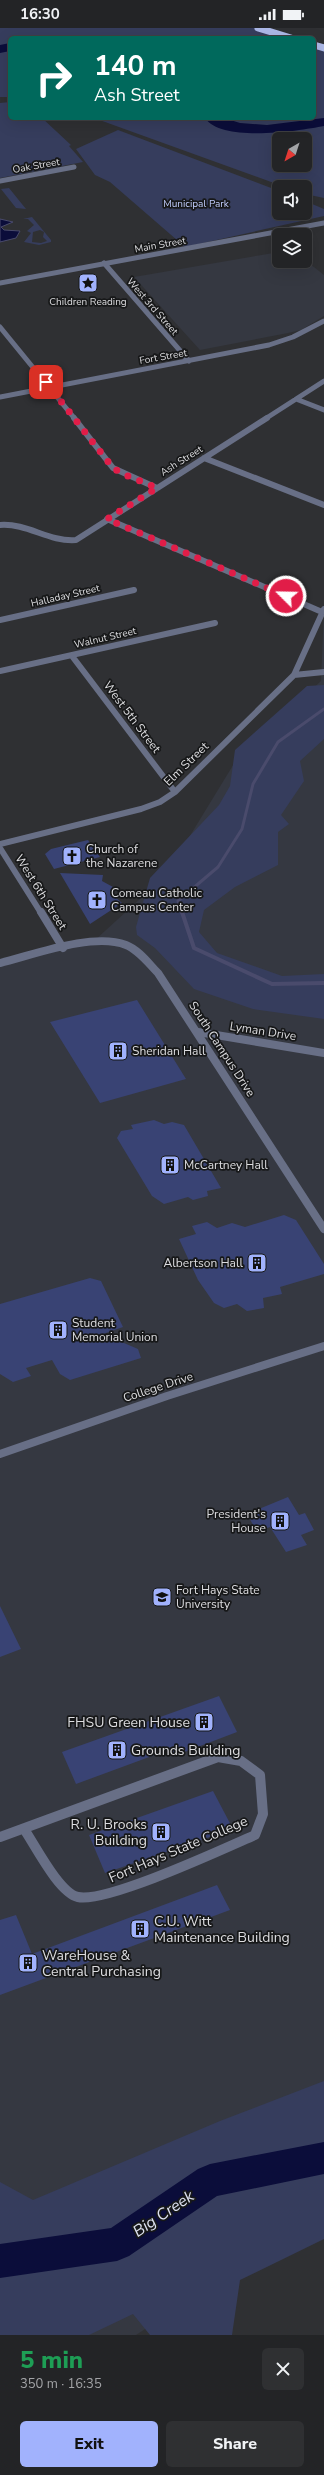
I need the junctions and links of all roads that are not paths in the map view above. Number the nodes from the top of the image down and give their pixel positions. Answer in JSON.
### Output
{"nodes":[{"id":1,"x":258,"y":28,"type":"edge"},
{"id":2,"x":284,"y":36,"type":"edge"},
{"id":3,"x":74,"y":168,"type":"dead end"},
{"id":4,"x":0,"y":181,"type":"edge"},
{"id":5,"x":324,"y":223,"type":"edge"},
{"id":6,"x":104,"y":263,"type":"junction"},
{"id":7,"x":0,"y":283,"type":"edge"},
{"id":8,"x":324,"y":321,"type":"edge"},
{"id":9,"x":0,"y":327,"type":"edge"},
{"id":10,"x":189,"y":361,"type":"junction"},
{"id":11,"x":324,"y":381,"type":"edge"},
{"id":12,"x":50,"y":387,"type":"junction"},
{"id":13,"x":0,"y":397,"type":"edge"},
{"id":14,"x":296,"y":399,"type":"junction"},
{"id":15,"x":324,"y":410,"type":"edge"},
{"id":16,"x":204,"y":458,"type":"junction"},
{"id":17,"x":157,"y":488,"type":"junction"},
{"id":18,"x":324,"y":505,"type":"edge"},
{"id":19,"x":107,"y":519,"type":"junction"},
{"id":20,"x":0,"y":525,"type":"edge"},
{"id":21,"x":134,"y":590,"type":"dead end"},
{"id":22,"x":323,"y":611,"type":"edge"},
{"id":23,"x":0,"y":620,"type":"edge"},
{"id":24,"x":215,"y":623,"type":"dead end"},
{"id":25,"x":72,"y":656,"type":"junction"},
{"id":26,"x":0,"y":671,"type":"edge"},
{"id":27,"x":324,"y":672,"type":"edge"},
{"id":28,"x":294,"y":675,"type":"junction"},
{"id":29,"x":175,"y":792,"type":"junction"},
{"id":30,"x":0,"y":846,"type":"edge"},
{"id":31,"x":63,"y":948,"type":"junction"},
{"id":32,"x":0,"y":963,"type":"edge"},
{"id":33,"x":198,"y":1032,"type":"junction"},
{"id":34,"x":324,"y":1054,"type":"edge"},
{"id":35,"x":324,"y":1229,"type":"edge"},
{"id":36,"x":324,"y":1346,"type":"edge"},
{"id":37,"x":0,"y":1454,"type":"edge"},
{"id":38,"x":24,"y":1829,"type":"junction"},
{"id":39,"x":0,"y":1837,"type":"edge"}],
"edges":[{"from":1,"to":2,"type":"highway"},
{"from":3,"to":4,"type":"street","name":"Oak Street"},
{"from":5,"to":6,"type":"street","name":"Main Street"},
{"from":6,"to":7,"type":"street","name":"Main Street"},
{"from":6,"to":10,"type":"street","name":"West 3rd Street"},
{"from":8,"to":10,"type":"street","name":"Fort Street"},
{"from":9,"to":12,"type":"street"},
{"from":10,"to":12,"type":"street","name":"Fort Street"},
{"from":11,"to":14,"type":"street","name":"Ash Street"},
{"from":12,"to":13,"type":"street","name":"Fort Street"},
{"from":12,"to":17,"type":"street"},
{"from":14,"to":15,"type":"street"},
{"from":14,"to":16,"type":"street","name":"Ash Street"},
{"from":16,"to":17,"type":"street","name":"Ash Street"},
{"from":16,"to":18,"type":"street"},
{"from":17,"to":19,"type":"street","name":"Ash Street"},
{"from":19,"to":20,"type":"street","name":"Ash Street"},
{"from":19,"to":22,"type":"street"},
{"from":21,"to":23,"type":"street","name":"Halladay Street"},
{"from":22,"to":28,"type":"street","name":"Elm Street"},
{"from":24,"to":25,"type":"street","name":"Walnut Street"},
{"from":25,"to":26,"type":"street","name":"Walnut Street"},
{"from":25,"to":29,"type":"street","name":"West 5th Street"},
{"from":27,"to":28,"type":"street"},
{"from":28,"to":29,"type":"street","name":"Elm Street"},
{"from":29,"to":30,"type":"street","name":"Elm Street"},
{"from":30,"to":31,"type":"street","name":"West 6th Street"},
{"from":31,"to":32,"type":"street","name":"South Campus Drive"},
{"from":31,"to":33,"type":"street","name":"South Campus Drive"},
{"from":33,"to":34,"type":"street","name":"Lyman Drive"},
{"from":33,"to":35,"type":"street","name":"South Campus Drive"},
{"from":36,"to":37,"type":"street","name":"College Drive"},
{"from":38,"to":38,"type":"street","name":"Fort Hays State College"},
{"from":38,"to":39,"type":"street","name":"Fort Hays State College"}]}
